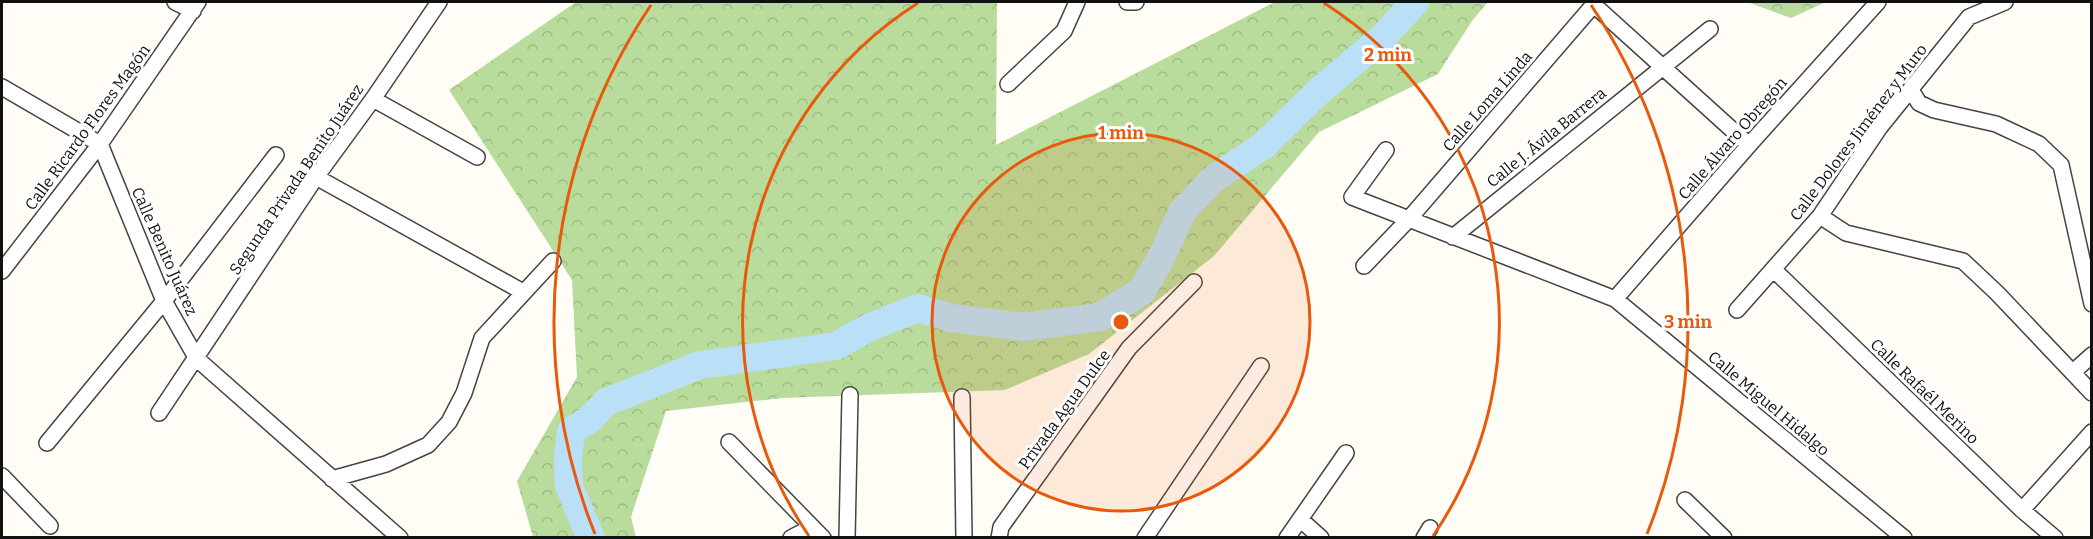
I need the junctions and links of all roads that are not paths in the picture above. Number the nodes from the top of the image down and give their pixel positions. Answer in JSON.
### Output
{"nodes":[{"id":1,"x":175,"y":2,"type":"edge"},
{"id":2,"x":439,"y":2,"type":"edge"},
{"id":3,"x":1077,"y":2,"type":"edge"},
{"id":4,"x":1127,"y":2,"type":"edge"},
{"id":5,"x":1136,"y":2,"type":"edge"},
{"id":6,"x":1878,"y":2,"type":"edge"},
{"id":7,"x":2005,"y":2,"type":"edge"},
{"id":8,"x":1595,"y":3,"type":"edge"},
{"id":9,"x":195,"y":6,"type":"edge"},
{"id":10,"x":1710,"y":29,"type":"dead end"},
{"id":11,"x":1662,"y":66,"type":"junction"},
{"id":12,"x":1008,"y":84,"type":"dead end"},
{"id":13,"x":2,"y":87,"type":"edge"},
{"id":14,"x":1911,"y":90,"type":"junction"},
{"id":15,"x":373,"y":99,"type":"junction"},
{"id":16,"x":100,"y":144,"type":"junction"},
{"id":17,"x":1749,"y":145,"type":"junction"},
{"id":18,"x":1386,"y":150,"type":"dead end"},
{"id":19,"x":276,"y":155,"type":"dead end"},
{"id":20,"x":477,"y":157,"type":"dead end"},
{"id":21,"x":316,"y":177,"type":"junction"},
{"id":22,"x":1820,"y":216,"type":"junction"},
{"id":23,"x":1408,"y":220,"type":"junction"},
{"id":24,"x":1453,"y":237,"type":"junction"},
{"id":25,"x":553,"y":261,"type":"dead end"},
{"id":26,"x":1364,"y":266,"type":"dead end"},
{"id":27,"x":1773,"y":269,"type":"junction"},
{"id":28,"x":2,"y":271,"type":"edge"},
{"id":29,"x":1194,"y":282,"type":"dead end"},
{"id":30,"x":523,"y":292,"type":"junction"},
{"id":31,"x":1615,"y":299,"type":"junction"},
{"id":32,"x":164,"y":300,"type":"junction"},
{"id":33,"x":2091,"y":304,"type":"edge"},
{"id":34,"x":1737,"y":310,"type":"dead end"},
{"id":35,"x":2091,"y":355,"type":"edge"},
{"id":36,"x":196,"y":359,"type":"junction"},
{"id":37,"x":1261,"y":366,"type":"dead end"},
{"id":38,"x":2073,"y":372,"type":"junction"},
{"id":39,"x":2091,"y":393,"type":"edge"},
{"id":40,"x":850,"y":395,"type":"dead end"},
{"id":41,"x":962,"y":397,"type":"dead end"},
{"id":42,"x":159,"y":413,"type":"dead end"},
{"id":43,"x":2091,"y":432,"type":"edge"},
{"id":44,"x":729,"y":442,"type":"dead end"},
{"id":45,"x":47,"y":443,"type":"dead end"},
{"id":46,"x":1346,"y":453,"type":"dead end"},
{"id":47,"x":2,"y":476,"type":"edge"},
{"id":48,"x":332,"y":479,"type":"junction"},
{"id":49,"x":1685,"y":500,"type":"dead end"},
{"id":50,"x":2022,"y":510,"type":"junction"},
{"id":51,"x":1300,"y":519,"type":"junction"},
{"id":52,"x":50,"y":526,"type":"dead end"},
{"id":53,"x":817,"y":532,"type":"edge"},
{"id":54,"x":392,"y":535,"type":"edge"},
{"id":55,"x":791,"y":537,"type":"edge"},
{"id":56,"x":848,"y":537,"type":"edge"},
{"id":57,"x":964,"y":537,"type":"edge"},
{"id":58,"x":999,"y":537,"type":"edge"},
{"id":59,"x":1144,"y":537,"type":"edge"},
{"id":60,"x":1287,"y":537,"type":"edge"},
{"id":61,"x":1321,"y":537,"type":"edge"},
{"id":62,"x":1724,"y":537,"type":"edge"},
{"id":63,"x":1904,"y":537,"type":"edge"},
{"id":64,"x":2055,"y":537,"type":"edge"}],
"edges":[{"from":1,"to":9,"type":"street"},
{"from":2,"to":15,"type":"street","name":"Segunda Privada Benito Juárez"},
{"from":3,"to":12,"type":"street"},
{"from":4,"to":5,"type":"street"},
{"from":6,"to":17,"type":"street","name":"Calle Álvaro Obregón"},
{"from":7,"to":14,"type":"street","name":"Calle Dolores Jiménez y Muro"},
{"from":8,"to":11,"type":"street"},
{"from":8,"to":23,"type":"street","name":"Calle Loma Linda"},
{"from":9,"to":16,"type":"street","name":"Calle Ricardo Flores Magón"},
{"from":10,"to":11,"type":"street","name":"Calle J. Ávila Barrera"},
{"from":11,"to":17,"type":"street"},
{"from":11,"to":24,"type":"street","name":"Calle J. Ávila Barrera"},
{"from":13,"to":16,"type":"street"},
{"from":14,"to":22,"type":"street","name":"Calle Dolores Jiménez y Muro"},
{"from":14,"to":33,"type":"street"},
{"from":15,"to":20,"type":"street"},
{"from":15,"to":21,"type":"street","name":"Segunda Privada Benito Juárez"},
{"from":16,"to":28,"type":"street","name":"Calle Ricardo Flores Magón"},
{"from":16,"to":32,"type":"street","name":"Calle Benito Juárez"},
{"from":17,"to":31,"type":"street","name":"Calle Álvaro Obregón"},
{"from":18,"to":23,"type":"street","name":"Calle Miguel Hidalgo"},
{"from":19,"to":32,"type":"street"},
{"from":21,"to":30,"type":"street"},
{"from":21,"to":36,"type":"street","name":"Segunda Privada Benito Juárez"},
{"from":22,"to":27,"type":"street","name":"Calle Dolores Jiménez y Muro"},
{"from":22,"to":38,"type":"street"},
{"from":23,"to":24,"type":"street","name":"Calle Miguel Hidalgo"},
{"from":23,"to":26,"type":"street","name":"Calle Loma Linda"},
{"from":24,"to":31,"type":"street","name":"Calle Miguel Hidalgo"},
{"from":25,"to":30,"type":"street"},
{"from":27,"to":34,"type":"street","name":"Calle Dolores Jiménez y Muro"},
{"from":27,"to":50,"type":"street","name":"Calle Rafaél Merino"},
{"from":29,"to":58,"type":"street","name":"Privada Agua Dulce"},
{"from":30,"to":48,"type":"street"},
{"from":31,"to":63,"type":"street","name":"Calle Miguel Hidalgo"},
{"from":32,"to":36,"type":"street","name":"Calle Benito Juárez"},
{"from":32,"to":45,"type":"street"},
{"from":35,"to":38,"type":"street"},
{"from":36,"to":42,"type":"street","name":"Segunda Privada Benito Juárez"},
{"from":36,"to":48,"type":"street","name":"Calle Benito Juárez"},
{"from":37,"to":59,"type":"street"},
{"from":38,"to":39,"type":"street"},
{"from":40,"to":56,"type":"street"},
{"from":41,"to":57,"type":"street"},
{"from":43,"to":50,"type":"street"},
{"from":44,"to":53,"type":"street"},
{"from":46,"to":51,"type":"street"},
{"from":47,"to":52,"type":"street"},
{"from":48,"to":54,"type":"street","name":"Calle Benito Juárez"},
{"from":49,"to":62,"type":"street"},
{"from":50,"to":64,"type":"street","name":"Calle Rafaél Merino"},
{"from":51,"to":60,"type":"street"},
{"from":51,"to":61,"type":"street"},
{"from":53,"to":55,"type":"street"}]}
